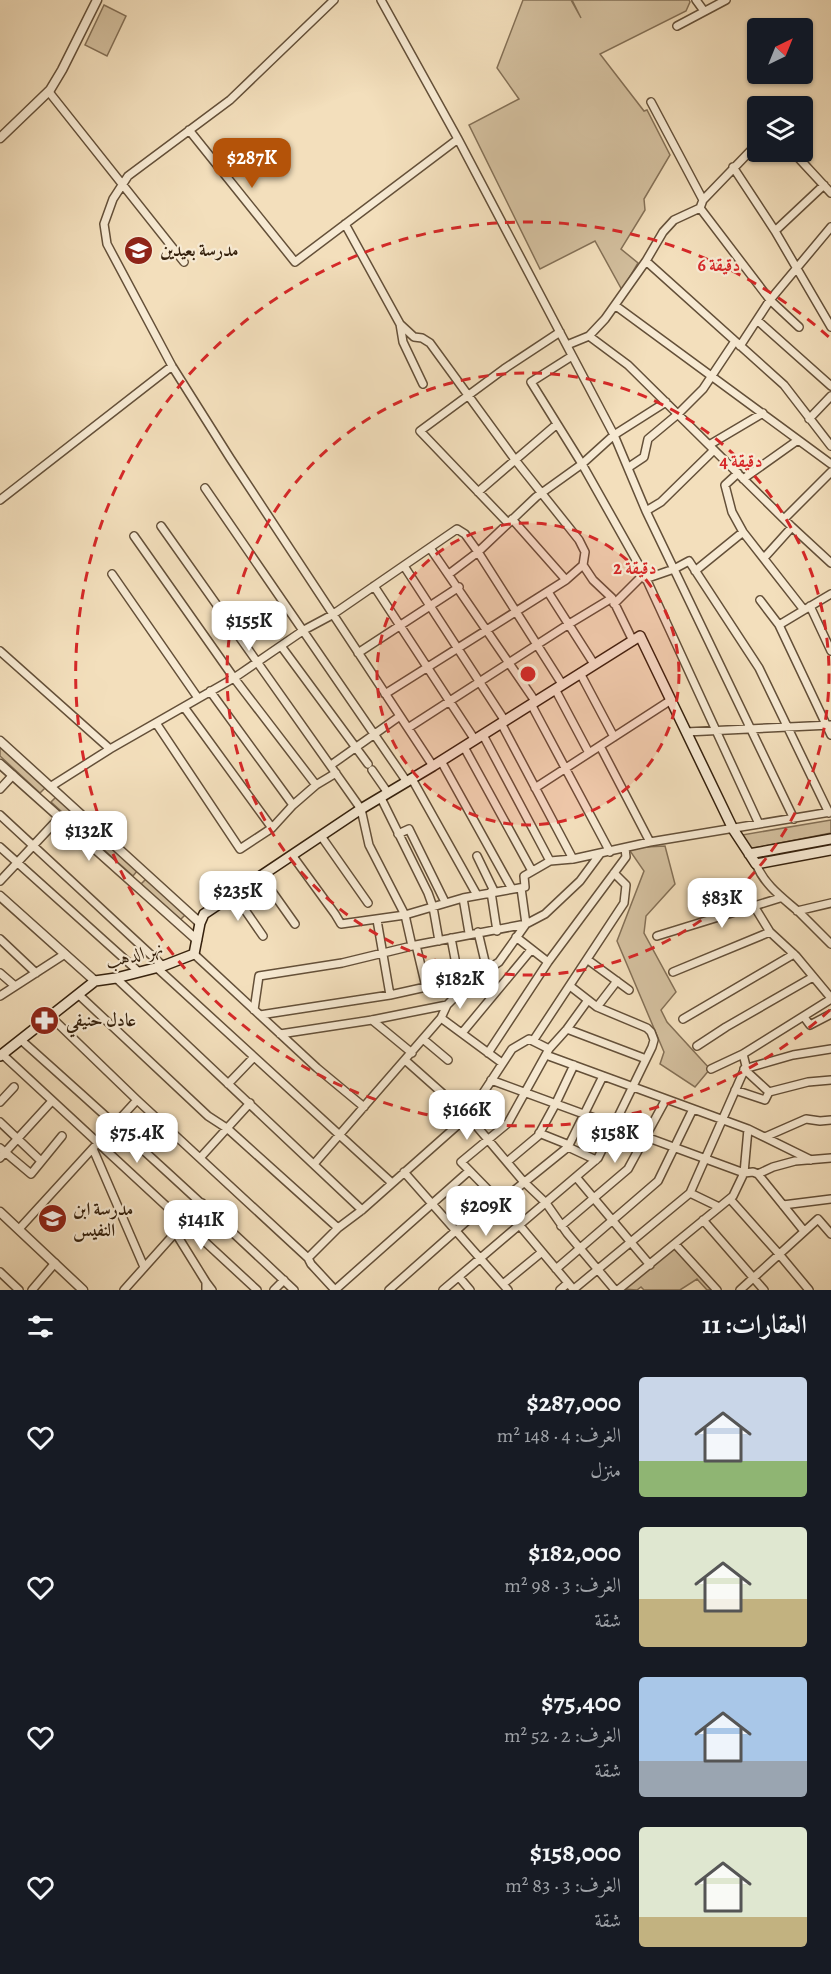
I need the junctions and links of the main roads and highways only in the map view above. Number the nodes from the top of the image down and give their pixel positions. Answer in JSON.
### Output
{"nodes":[{"id":1,"x":831,"y":839,"type":"edge"},
{"id":2,"x":831,"y":850,"type":"edge"},
{"id":3,"x":749,"y":854,"type":"junction"},
{"id":4,"x":2,"y":1052,"type":"edge"}],
"edges":[{"from":1,"to":3,"type":"main road"},
{"from":2,"to":3,"type":"main road"},
{"from":3,"to":4,"type":"main road","name":"نهر الدهب"}]}
